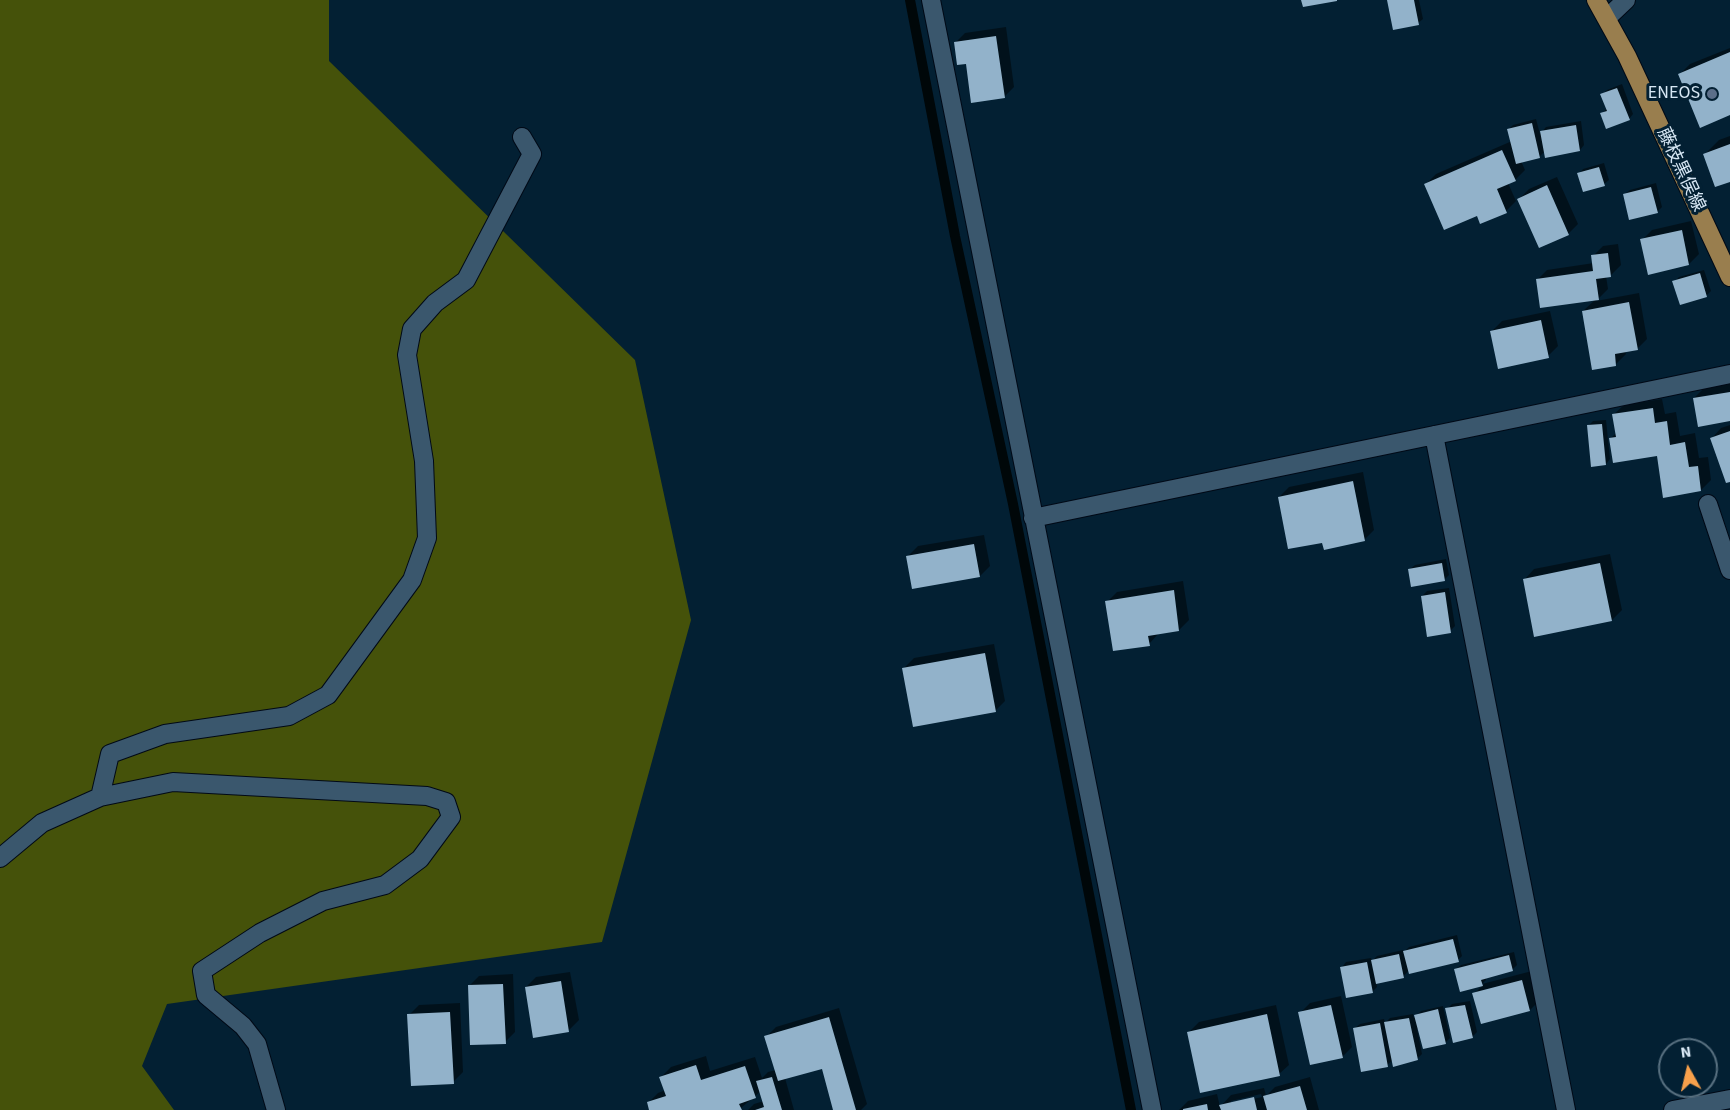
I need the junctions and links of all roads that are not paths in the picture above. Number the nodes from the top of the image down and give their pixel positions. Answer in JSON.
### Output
{"nodes":[{"id":1,"x":931,"y":0,"type":"edge"},
{"id":2,"x":1596,"y":0,"type":"edge"},
{"id":3,"x":1626,"y":0,"type":"edge"},
{"id":4,"x":1607,"y":18,"type":"junction"},
{"id":5,"x":522,"y":137,"type":"dead end"},
{"id":6,"x":1730,"y":277,"type":"edge"},
{"id":7,"x":1730,"y":374,"type":"edge"},
{"id":8,"x":1434,"y":435,"type":"junction"},
{"id":9,"x":1708,"y":504,"type":"dead end"},
{"id":10,"x":1033,"y":518,"type":"junction"},
{"id":11,"x":1730,"y":570,"type":"edge"},
{"id":12,"x":100,"y":797,"type":"junction"},
{"id":13,"x":0,"y":858,"type":"edge"},
{"id":14,"x":1730,"y":1099,"type":"edge"},
{"id":15,"x":276,"y":1110,"type":"edge"},
{"id":16,"x":1152,"y":1110,"type":"edge"},
{"id":17,"x":1566,"y":1110,"type":"edge"},
{"id":18,"x":1673,"y":1110,"type":"edge"}],
"edges":[{"from":1,"to":10,"type":"street"},
{"from":2,"to":4,"type":"main road","name":"藤枝黒俣線"},
{"from":3,"to":4,"type":"street"},
{"from":4,"to":6,"type":"main road","name":"藤枝黒俣線"},
{"from":5,"to":12,"type":"street"},
{"from":7,"to":8,"type":"street"},
{"from":8,"to":10,"type":"street"},
{"from":8,"to":17,"type":"street"},
{"from":9,"to":11,"type":"street"},
{"from":10,"to":16,"type":"street"},
{"from":12,"to":13,"type":"street"},
{"from":12,"to":15,"type":"street"},
{"from":14,"to":18,"type":"street"}]}
